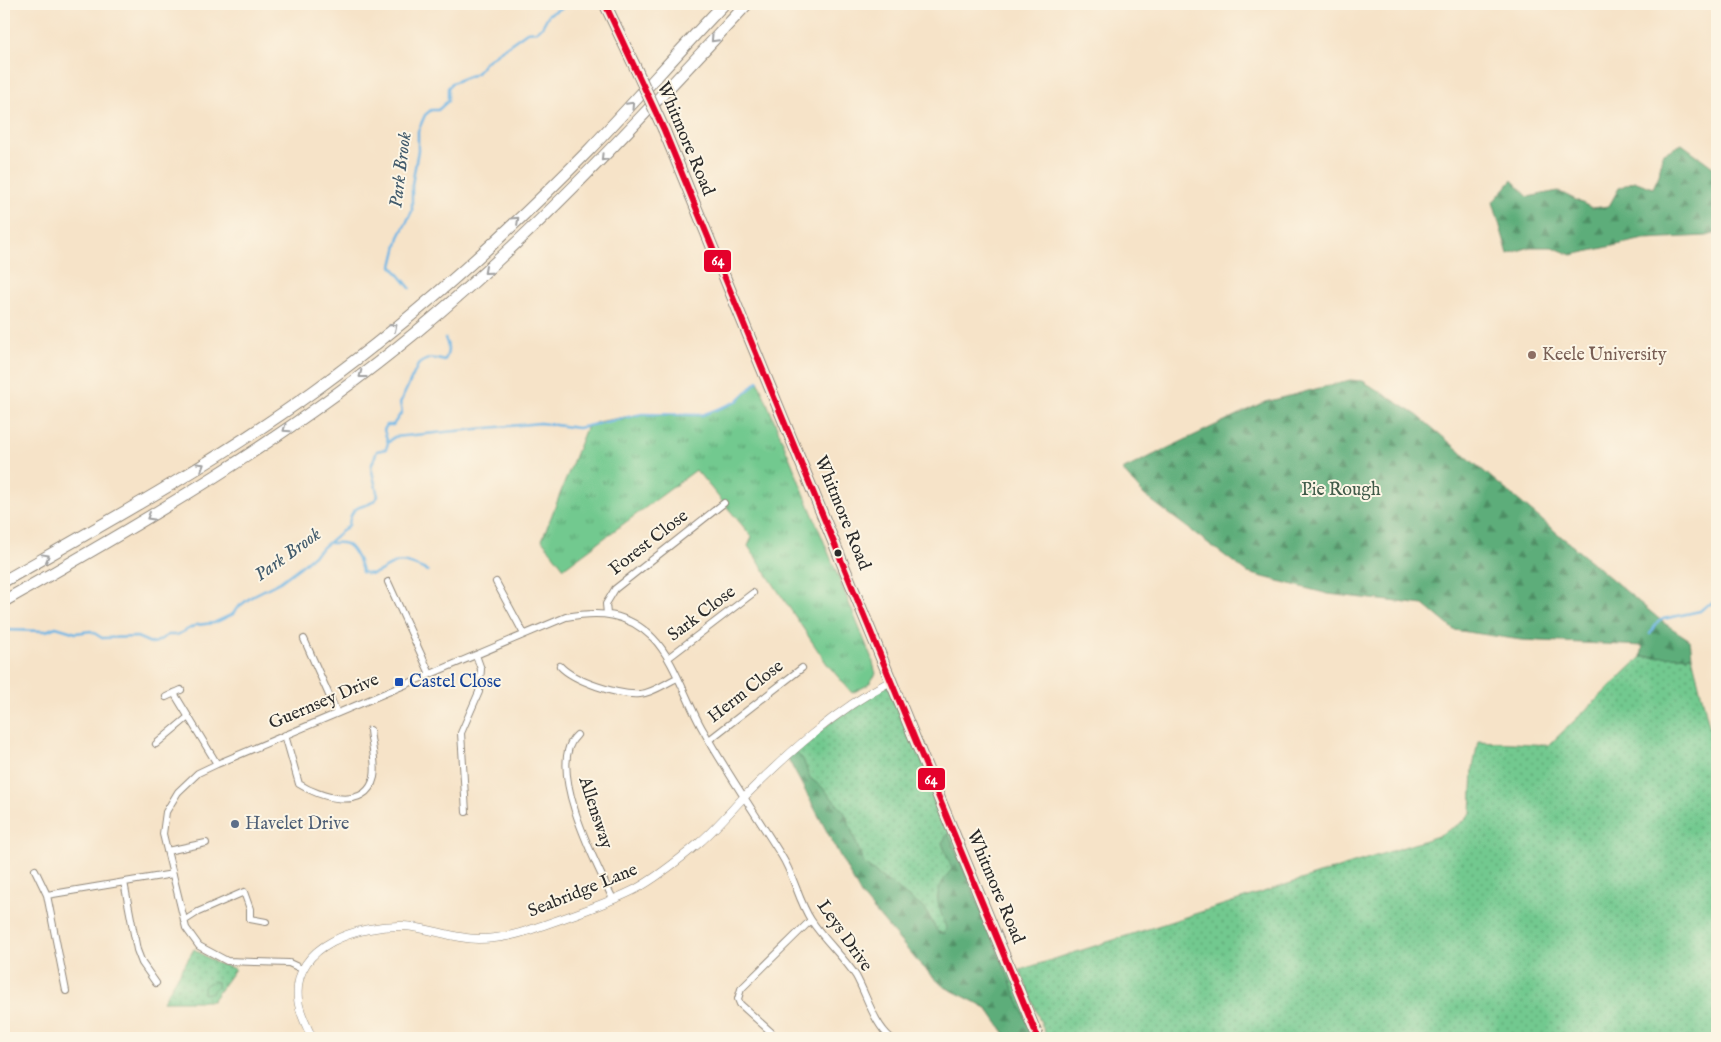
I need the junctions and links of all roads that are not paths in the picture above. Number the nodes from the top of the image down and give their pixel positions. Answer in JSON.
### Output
{"nodes":[{"id":1,"x":605,"y":4,"type":"edge"},
{"id":2,"x":724,"y":4,"type":"edge"},
{"id":3,"x":748,"y":4,"type":"edge"},
{"id":4,"x":724,"y":503,"type":"dead end"},
{"id":5,"x":4,"y":581,"type":"edge"},
{"id":6,"x":388,"y":582,"type":"dead end"},
{"id":7,"x":496,"y":582,"type":"dead end"},
{"id":8,"x":754,"y":593,"type":"dead end"},
{"id":9,"x":4,"y":601,"type":"edge"},
{"id":10,"x":607,"y":614,"type":"junction"},
{"id":11,"x":524,"y":634,"type":"junction"},
{"id":12,"x":304,"y":638,"type":"dead end"},
{"id":13,"x":476,"y":655,"type":"junction"},
{"id":14,"x":668,"y":658,"type":"junction"},
{"id":15,"x":560,"y":666,"type":"dead end"},
{"id":16,"x":802,"y":668,"type":"dead end"},
{"id":17,"x":430,"y":674,"type":"junction"},
{"id":18,"x":677,"y":678,"type":"junction"},
{"id":19,"x":891,"y":681,"type":"junction"},
{"id":20,"x":181,"y":690,"type":"dead end"},
{"id":21,"x":174,"y":693,"type":"junction"},
{"id":22,"x":166,"y":697,"type":"dead end"},
{"id":23,"x":337,"y":714,"type":"junction"},
{"id":24,"x":187,"y":718,"type":"junction"},
{"id":25,"x":370,"y":730,"type":"dead end"},
{"id":26,"x":285,"y":735,"type":"junction"},
{"id":27,"x":577,"y":735,"type":"dead end"},
{"id":28,"x":709,"y":740,"type":"junction"},
{"id":29,"x":156,"y":744,"type":"dead end"},
{"id":30,"x":217,"y":764,"type":"junction"},
{"id":31,"x":743,"y":798,"type":"junction"},
{"id":32,"x":466,"y":812,"type":"dead end"},
{"id":33,"x":206,"y":843,"type":"dead end"},
{"id":34,"x":167,"y":850,"type":"junction"},
{"id":35,"x":35,"y":870,"type":"dead end"},
{"id":36,"x":173,"y":874,"type":"junction"},
{"id":37,"x":124,"y":882,"type":"junction"},
{"id":38,"x":47,"y":895,"type":"junction"},
{"id":39,"x":613,"y":899,"type":"junction"},
{"id":40,"x":811,"y":920,"type":"junction"},
{"id":41,"x":184,"y":921,"type":"junction"},
{"id":42,"x":266,"y":922,"type":"dead end"},
{"id":43,"x":302,"y":970,"type":"junction"},
{"id":44,"x":156,"y":983,"type":"dead end"},
{"id":45,"x":66,"y":991,"type":"dead end"},
{"id":46,"x":771,"y":1032,"type":"dead end"},
{"id":47,"x":887,"y":1037,"type":"edge"},
{"id":48,"x":312,"y":1038,"type":"edge"},
{"id":49,"x":1038,"y":1038,"type":"edge"}],
"edges":[{"from":1,"to":19,"type":"highway","name":"Whitmore Road","bridge":true},
{"from":5,"to":2,"type":"highway","one_way":true},
{"from":3,"to":9,"type":"highway","one_way":true},
{"from":4,"to":10,"type":"street","name":"Forest Close"},
{"from":6,"to":17,"type":"street"},
{"from":7,"to":11,"type":"street"},
{"from":8,"to":14,"type":"street","name":"Sark Close"},
{"from":10,"to":11,"type":"street","name":"Guernsey Drive"},
{"from":10,"to":14,"type":"street","name":"Guernsey Drive"},
{"from":11,"to":13,"type":"street","name":"Guernsey Drive"},
{"from":12,"to":23,"type":"street"},
{"from":13,"to":17,"type":"street","name":"Guernsey Drive"},
{"from":13,"to":32,"type":"street"},
{"from":14,"to":18,"type":"street","name":"Guernsey Drive"},
{"from":15,"to":18,"type":"street"},
{"from":16,"to":28,"type":"street","name":"Herm Close"},
{"from":17,"to":23,"type":"street","name":"Guernsey Drive"},
{"from":18,"to":28,"type":"street","name":"Guernsey Drive"},
{"from":19,"to":31,"type":"street","name":"Seabridge Lane"},
{"from":19,"to":49,"type":"highway","name":"Whitmore Road"},
{"from":20,"to":21,"type":"street"},
{"from":21,"to":22,"type":"street"},
{"from":21,"to":24,"type":"street"},
{"from":23,"to":26,"type":"street","name":"Guernsey Drive"},
{"from":24,"to":29,"type":"street"},
{"from":24,"to":30,"type":"street"},
{"from":25,"to":26,"type":"street"},
{"from":26,"to":30,"type":"street","name":"Guernsey Drive"},
{"from":27,"to":39,"type":"street","name":"Allensway"},
{"from":28,"to":31,"type":"street","name":"Guernsey Drive"},
{"from":30,"to":34,"type":"street","name":"Guernsey Drive"},
{"from":31,"to":39,"type":"street","name":"Seabridge Lane"},
{"from":31,"to":40,"type":"street","name":"Leys Drive"},
{"from":33,"to":34,"type":"street"},
{"from":34,"to":36,"type":"street","name":"Guernsey Drive"},
{"from":35,"to":38,"type":"street"},
{"from":36,"to":37,"type":"street"},
{"from":36,"to":41,"type":"street","name":"Guernsey Drive"},
{"from":37,"to":38,"type":"street"},
{"from":37,"to":44,"type":"street"},
{"from":38,"to":45,"type":"street"},
{"from":39,"to":43,"type":"street","name":"Seabridge Lane"},
{"from":40,"to":46,"type":"street"},
{"from":40,"to":47,"type":"street","name":"Leys Drive"},
{"from":41,"to":42,"type":"street"},
{"from":41,"to":43,"type":"street","name":"Guernsey Drive"},
{"from":43,"to":48,"type":"street","name":"Seabridge Lane"}]}
